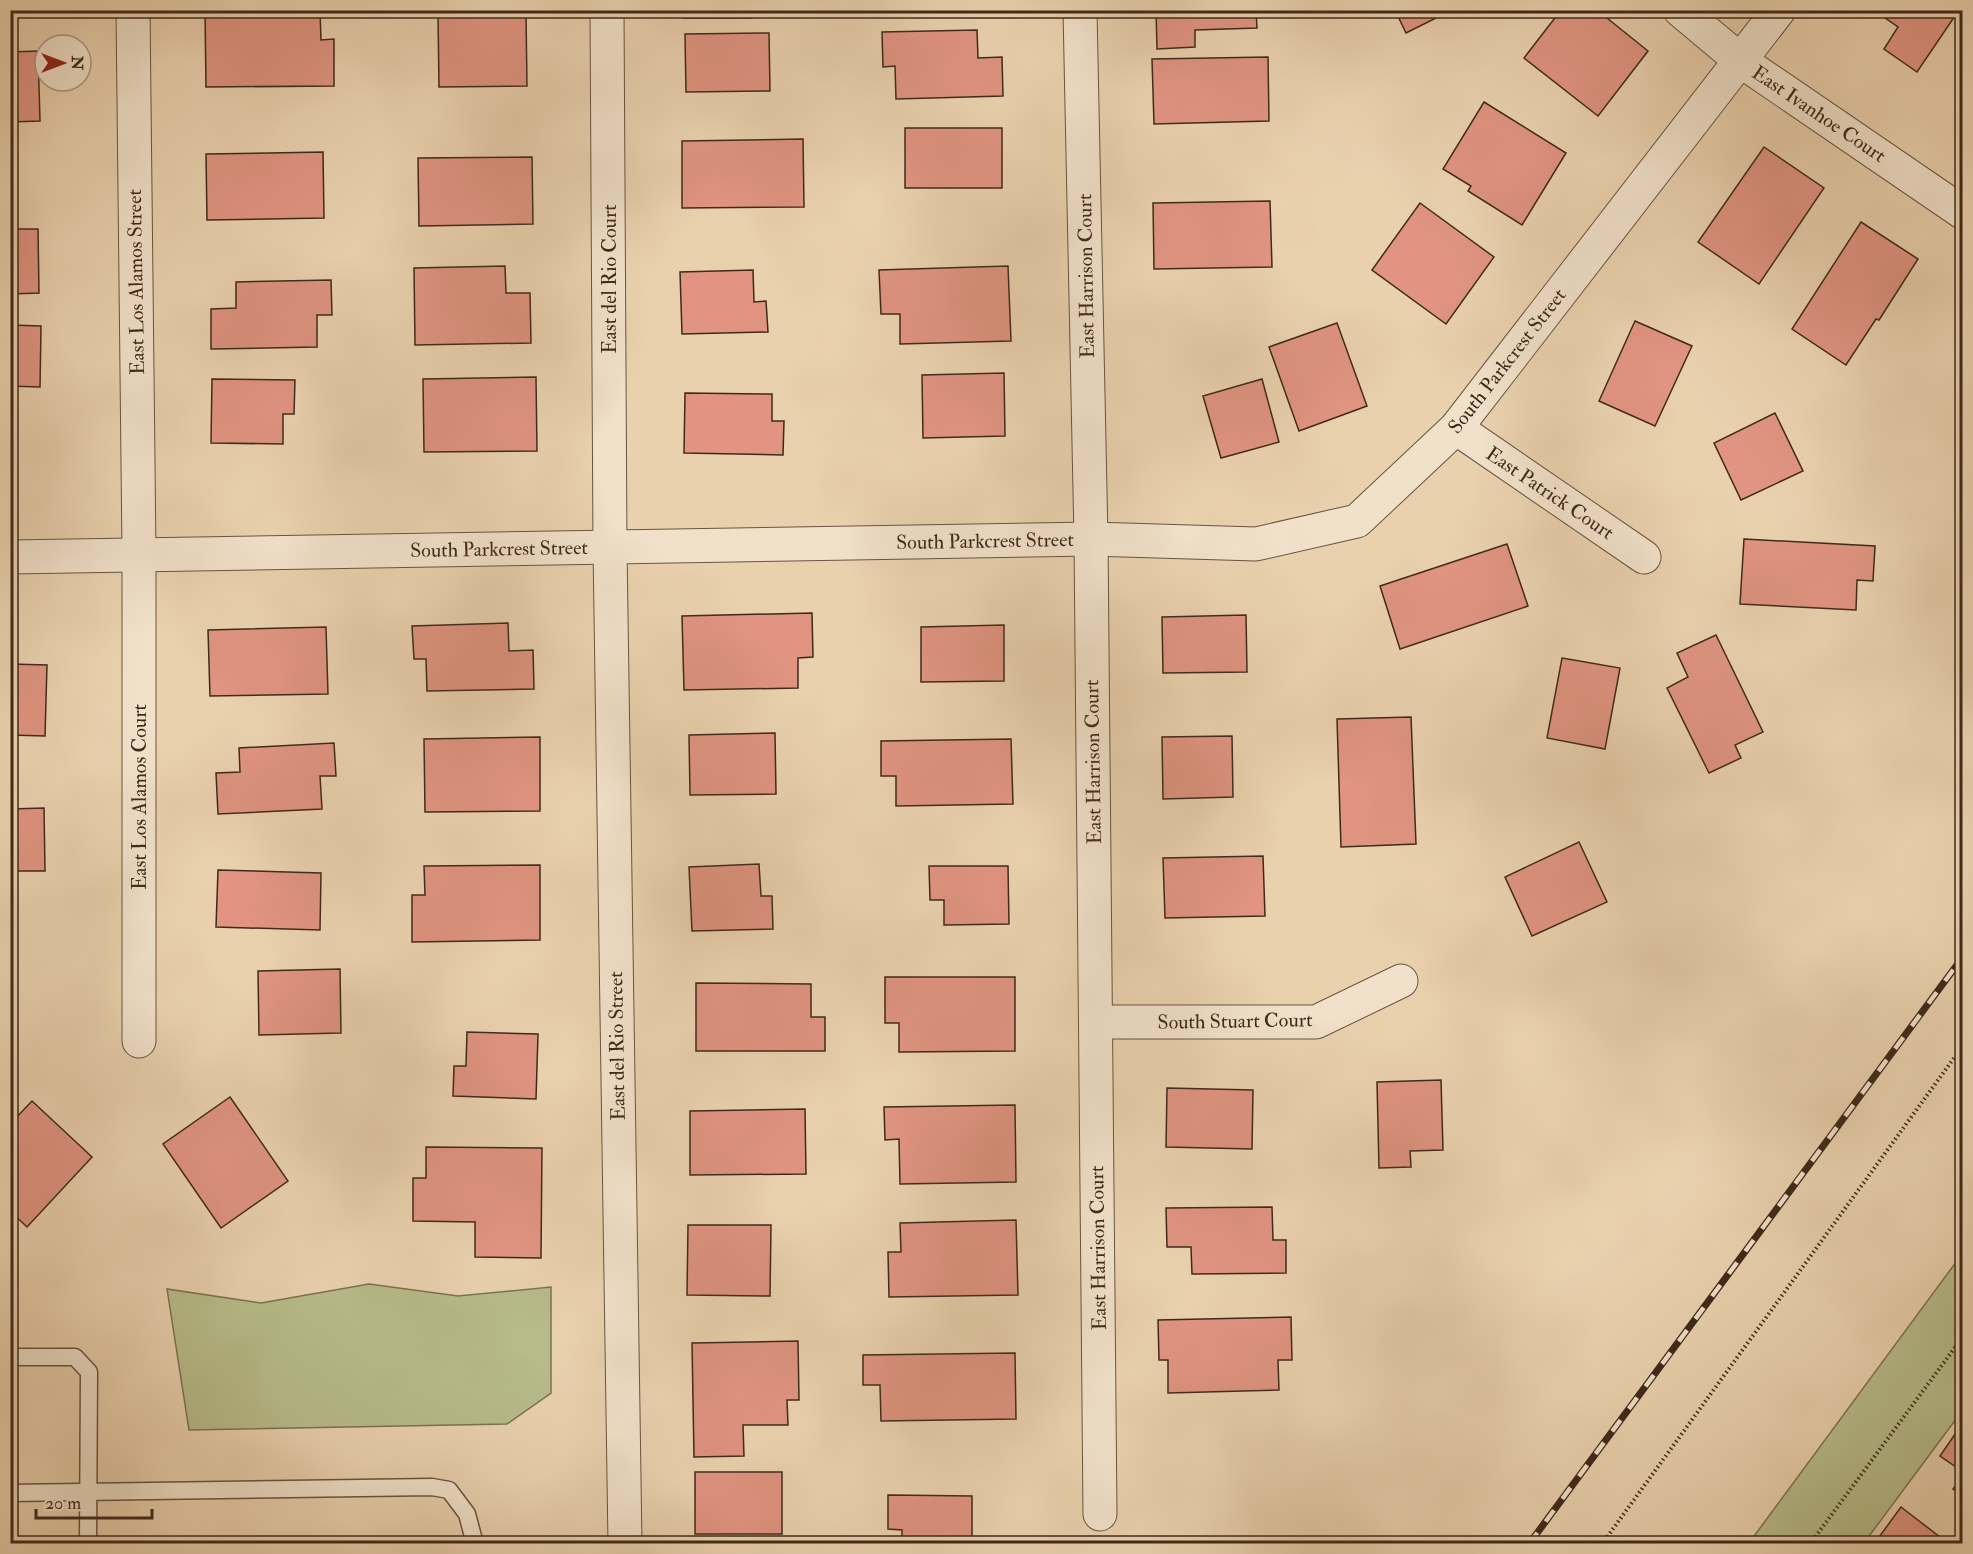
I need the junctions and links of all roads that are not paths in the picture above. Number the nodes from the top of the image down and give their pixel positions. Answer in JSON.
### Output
{"nodes":[{"id":1,"x":133,"y":10,"type":"edge"},
{"id":2,"x":607,"y":10,"type":"edge"},
{"id":3,"x":1080,"y":10,"type":"edge"},
{"id":4,"x":1680,"y":10,"type":"edge"},
{"id":5,"x":1779,"y":10,"type":"edge"},
{"id":6,"x":1741,"y":61,"type":"junction"},
{"id":7,"x":1962,"y":213,"type":"edge"},
{"id":8,"x":1456,"y":428,"type":"junction"},
{"id":9,"x":1091,"y":539,"type":"junction"},
{"id":10,"x":610,"y":548,"type":"junction"},
{"id":11,"x":139,"y":553,"type":"junction"},
{"id":12,"x":10,"y":557,"type":"edge"},
{"id":13,"x":1644,"y":557,"type":"dead end"},
{"id":14,"x":1401,"y":981,"type":"dead end"},
{"id":15,"x":1096,"y":1022,"type":"junction"},
{"id":16,"x":139,"y":1041,"type":"dead end"},
{"id":17,"x":10,"y":1357,"type":"edge"},
{"id":18,"x":87,"y":1492,"type":"junction"},
{"id":19,"x":10,"y":1493,"type":"edge"},
{"id":20,"x":1100,"y":1514,"type":"dead end"},
{"id":21,"x":88,"y":1544,"type":"edge"},
{"id":22,"x":475,"y":1544,"type":"edge"},
{"id":23,"x":624,"y":1544,"type":"edge"}],
"edges":[{"from":1,"to":11,"type":"street","name":"East Los Alamos Street"},
{"from":2,"to":10,"type":"street","name":"East del Rio Court"},
{"from":3,"to":9,"type":"street","name":"East Harrison Court"},
{"from":4,"to":6,"type":"street","name":"East Ivanhoe Court"},
{"from":5,"to":6,"type":"street","name":"South Parkcrest Street"},
{"from":6,"to":7,"type":"street","name":"East Ivanhoe Court"},
{"from":6,"to":8,"type":"street","name":"South Parkcrest Street"},
{"from":8,"to":9,"type":"street","name":"South Parkcrest Street"},
{"from":8,"to":13,"type":"street","name":"East Patrick Court"},
{"from":9,"to":10,"type":"street","name":"South Parkcrest Street"},
{"from":9,"to":15,"type":"street","name":"East Harrison Court"},
{"from":10,"to":11,"type":"street","name":"South Parkcrest Street"},
{"from":10,"to":23,"type":"street","name":"East del Rio Street"},
{"from":11,"to":12,"type":"street","name":"South Parkcrest Street"},
{"from":11,"to":16,"type":"street","name":"East Los Alamos Court"},
{"from":14,"to":15,"type":"street","name":"South Stuart Court"},
{"from":15,"to":20,"type":"street","name":"East Harrison Court"},
{"from":17,"to":18,"type":"lane"},
{"from":18,"to":19,"type":"lane"},
{"from":18,"to":21,"type":"lane"},
{"from":18,"to":22,"type":"lane"}]}
